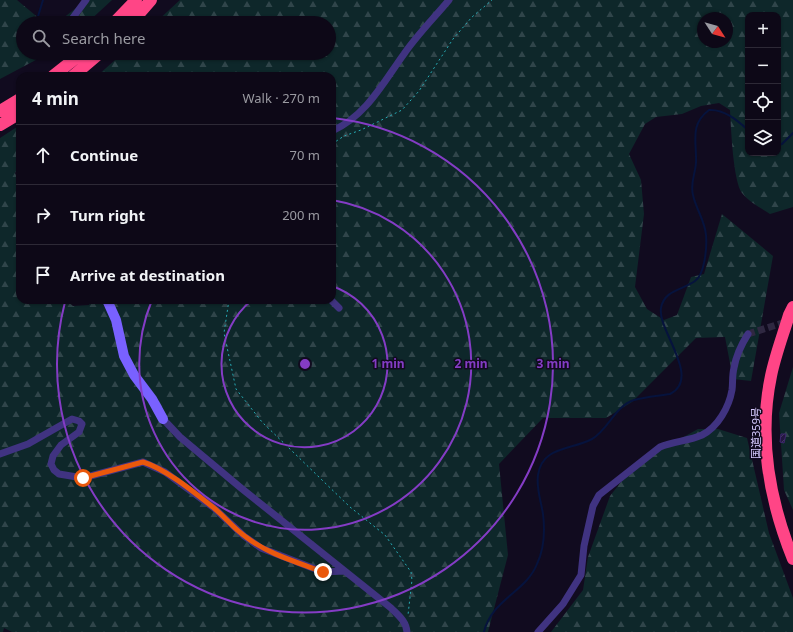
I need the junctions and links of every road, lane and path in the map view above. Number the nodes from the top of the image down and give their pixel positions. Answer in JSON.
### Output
{"nodes":[{"id":1,"x":86,"y":0,"type":"edge"},
{"id":2,"x":136,"y":0,"type":"edge"},
{"id":3,"x":151,"y":0,"type":"edge"},
{"id":4,"x":448,"y":0,"type":"edge"},
{"id":5,"x":492,"y":0,"type":"edge"},
{"id":6,"x":74,"y":16,"type":"edge"},
{"id":7,"x":121,"y":16,"type":"edge"},
{"id":8,"x":137,"y":16,"type":"edge"},
{"id":9,"x":73,"y":60,"type":"edge"},
{"id":10,"x":92,"y":60,"type":"edge"},
{"id":11,"x":58,"y":72,"type":"edge"},
{"id":12,"x":78,"y":72,"type":"edge"},
{"id":13,"x":16,"y":101,"type":"edge"},
{"id":14,"x":0,"y":111,"type":"edge"},
{"id":15,"x":16,"y":115,"type":"edge"},
{"id":16,"x":0,"y":125,"type":"edge"},
{"id":17,"x":336,"y":129,"type":"edge"},
{"id":18,"x":336,"y":141,"type":"edge"},
{"id":19,"x":109,"y":304,"type":"edge"},
{"id":20,"x":228,"y":304,"type":"edge"},
{"id":21,"x":335,"y":304,"type":"edge"},
{"id":22,"x":793,"y":307,"type":"edge"},
{"id":23,"x":339,"y":308,"type":"dead end"},
{"id":24,"x":748,"y":334,"type":"dead end"},
{"id":25,"x":163,"y":419,"type":"joint"},
{"id":26,"x":0,"y":454,"type":"edge"},
{"id":27,"x":793,"y":560,"type":"edge"},
{"id":28,"x":344,"y":571,"type":"junction"},
{"id":29,"x":406,"y":629,"type":"edge"},
{"id":30,"x":538,"y":632,"type":"edge"}],
"edges":[{"from":1,"to":6,"type":"street"},
{"from":2,"to":7,"type":"highway"},
{"from":3,"to":8,"type":"highway"},
{"from":4,"to":17,"type":"street"},
{"from":5,"to":18,"type":"path"},
{"from":9,"to":11,"type":"highway"},
{"from":10,"to":12,"type":"highway"},
{"from":13,"to":14,"type":"highway"},
{"from":15,"to":16,"type":"highway"},
{"from":19,"to":25,"type":"street"},
{"from":20,"to":29,"type":"path"},
{"from":21,"to":23,"type":"street"},
{"from":22,"to":27,"type":"highway","name":"国道359号"},
{"from":24,"to":30,"type":"street"},
{"from":25,"to":28,"type":"street"},
{"from":26,"to":28,"type":"street"},
{"from":28,"to":29,"type":"street"}]}
